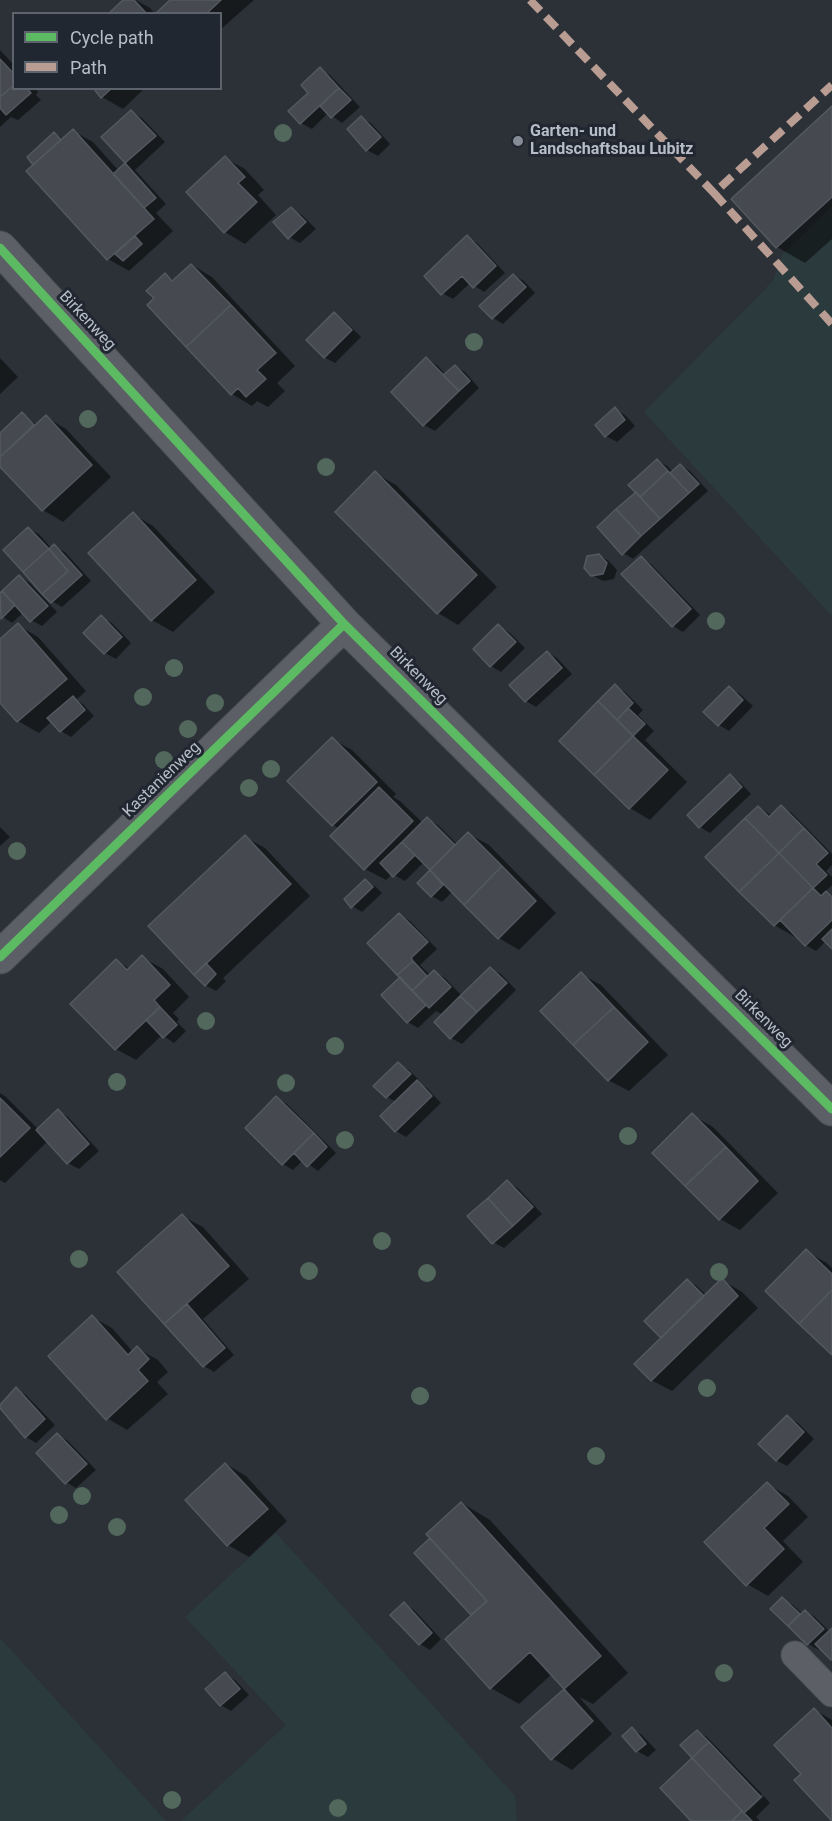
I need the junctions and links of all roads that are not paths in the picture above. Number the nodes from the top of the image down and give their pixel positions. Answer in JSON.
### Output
{"nodes":[{"id":1,"x":0,"y":248,"type":"edge"},
{"id":2,"x":344,"y":624,"type":"junction"},
{"id":3,"x":0,"y":957,"type":"edge"},
{"id":4,"x":832,"y":1109,"type":"edge"},
{"id":5,"x":795,"y":1655,"type":"dead end"},
{"id":6,"x":832,"y":1693,"type":"edge"}],
"edges":[{"from":1,"to":2,"type":"street","name":"Birkenweg"},
{"from":2,"to":3,"type":"street","name":"Kastanienweg"},
{"from":2,"to":4,"type":"street","name":"Birkenweg"},
{"from":5,"to":6,"type":"lane"}]}
